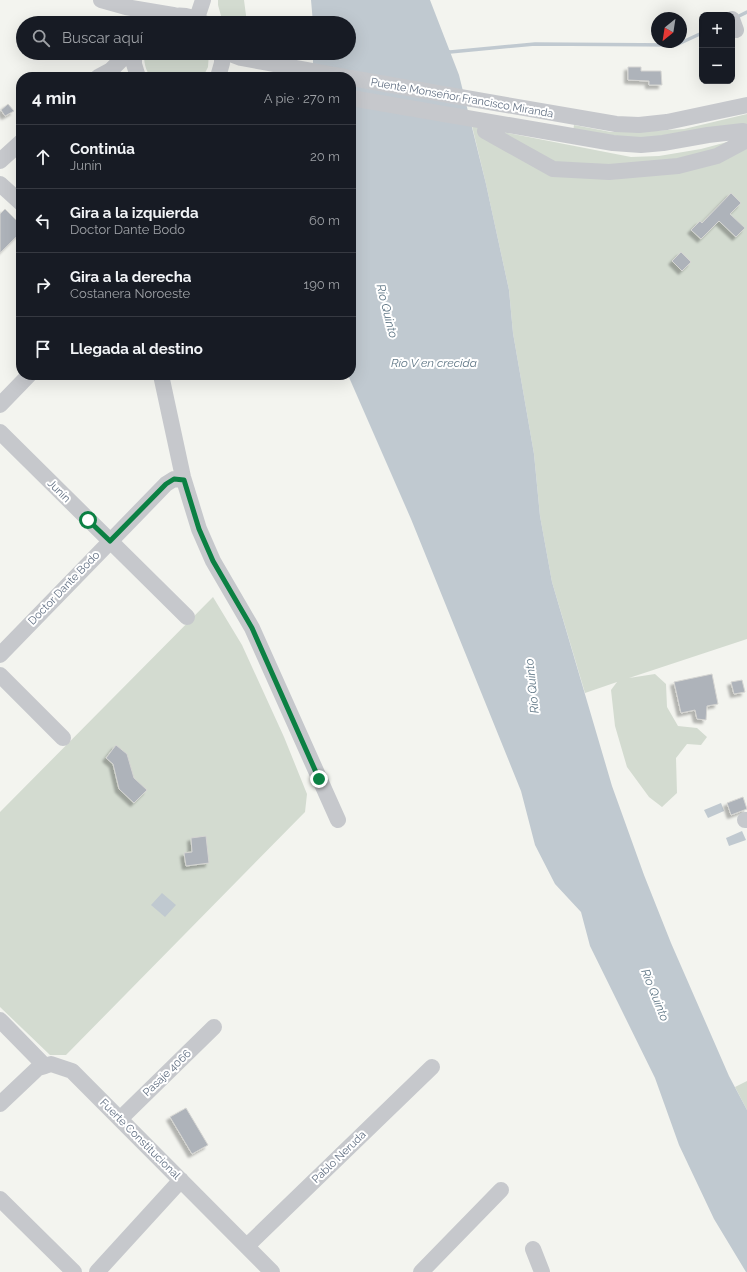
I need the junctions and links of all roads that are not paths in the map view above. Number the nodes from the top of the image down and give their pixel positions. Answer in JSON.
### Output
{"nodes":[{"id":1,"x":101,"y":0,"type":"edge"},
{"id":2,"x":203,"y":0,"type":"edge"},
{"id":3,"x":173,"y":15,"type":"joint"},
{"id":4,"x":189,"y":16,"type":"edge"},
{"id":5,"x":201,"y":16,"type":"edge"},
{"id":6,"x":121,"y":60,"type":"edge"},
{"id":7,"x":134,"y":60,"type":"edge"},
{"id":8,"x":222,"y":60,"type":"edge"},
{"id":9,"x":250,"y":60,"type":"edge"},
{"id":10,"x":107,"y":72,"type":"edge"},
{"id":11,"x":136,"y":72,"type":"edge"},
{"id":12,"x":219,"y":72,"type":"edge"},
{"id":13,"x":317,"y":72,"type":"edge"},
{"id":14,"x":356,"y":79,"type":"edge"},
{"id":15,"x":356,"y":99,"type":"edge"},
{"id":16,"x":747,"y":105,"type":"edge"},
{"id":17,"x":485,"y":131,"type":"dead end"},
{"id":18,"x":747,"y":132,"type":"edge"},
{"id":19,"x":747,"y":140,"type":"edge"},
{"id":20,"x":16,"y":147,"type":"edge"},
{"id":21,"x":0,"y":161,"type":"edge"},
{"id":22,"x":0,"y":184,"type":"edge"},
{"id":23,"x":16,"y":198,"type":"edge"},
{"id":24,"x":24,"y":380,"type":"edge"},
{"id":25,"x":162,"y":380,"type":"edge"},
{"id":26,"x":0,"y":405,"type":"edge"},
{"id":27,"x":0,"y":432,"type":"edge"},
{"id":28,"x":184,"y":480,"type":"junction"},
{"id":29,"x":110,"y":541,"type":"junction"},
{"id":30,"x":187,"y":617,"type":"dead end"},
{"id":31,"x":0,"y":655,"type":"edge"},
{"id":32,"x":0,"y":675,"type":"edge"},
{"id":33,"x":63,"y":738,"type":"dead end"},
{"id":34,"x":338,"y":820,"type":"dead end"},
{"id":35,"x":0,"y":1020,"type":"edge"},
{"id":36,"x":214,"y":1027,"type":"dead end"},
{"id":37,"x":45,"y":1066,"type":"junction"},
{"id":38,"x":432,"y":1067,"type":"dead end"},
{"id":39,"x":0,"y":1104,"type":"edge"},
{"id":40,"x":120,"y":1119,"type":"junction"},
{"id":41,"x":181,"y":1180,"type":"junction"},
{"id":42,"x":501,"y":1190,"type":"dead end"},
{"id":43,"x":0,"y":1199,"type":"edge"},
{"id":44,"x":247,"y":1246,"type":"junction"},
{"id":45,"x":533,"y":1250,"type":"dead end"},
{"id":46,"x":74,"y":1272,"type":"edge"},
{"id":47,"x":97,"y":1272,"type":"edge"},
{"id":48,"x":272,"y":1272,"type":"edge"},
{"id":49,"x":421,"y":1272,"type":"edge"},
{"id":50,"x":542,"y":1272,"type":"edge"}],
"edges":[{"from":1,"to":3,"type":"street"},
{"from":2,"to":5,"type":"street"},
{"from":3,"to":4,"type":"street"},
{"from":6,"to":10,"type":"street"},
{"from":7,"to":11,"type":"street"},
{"from":8,"to":12,"type":"street"},
{"from":9,"to":13,"type":"street"},
{"from":14,"to":16,"type":"street","name":"Puente Monseñor Francisco Miranda"},
{"from":15,"to":18,"type":"street","name":"Puente Monseñor Francisco Miranda"},
{"from":17,"to":19,"type":"street"},
{"from":20,"to":21,"type":"street"},
{"from":22,"to":23,"type":"street"},
{"from":24,"to":26,"type":"street"},
{"from":25,"to":28,"type":"street"},
{"from":27,"to":29,"type":"street","name":"Junín"},
{"from":28,"to":29,"type":"street","name":"Doctor Dante Bodo"},
{"from":28,"to":34,"type":"street"},
{"from":29,"to":30,"type":"street","name":"Junín"},
{"from":29,"to":31,"type":"street","name":"Doctor Dante Bodo"},
{"from":32,"to":33,"type":"street"},
{"from":35,"to":37,"type":"street"},
{"from":36,"to":40,"type":"street","name":"Pasaje 4066"},
{"from":37,"to":39,"type":"street"},
{"from":37,"to":40,"type":"street","name":"Fuerte Constitucional"},
{"from":38,"to":44,"type":"street","name":"Pablo Neruda"},
{"from":40,"to":41,"type":"street","name":"Fuerte Constitucional"},
{"from":41,"to":44,"type":"street","name":"Fuerte Constitucional"},
{"from":41,"to":47,"type":"street"},
{"from":42,"to":49,"type":"street"},
{"from":43,"to":46,"type":"street"},
{"from":44,"to":48,"type":"street","name":"Fuerte Constitucional"},
{"from":45,"to":50,"type":"street"}]}
